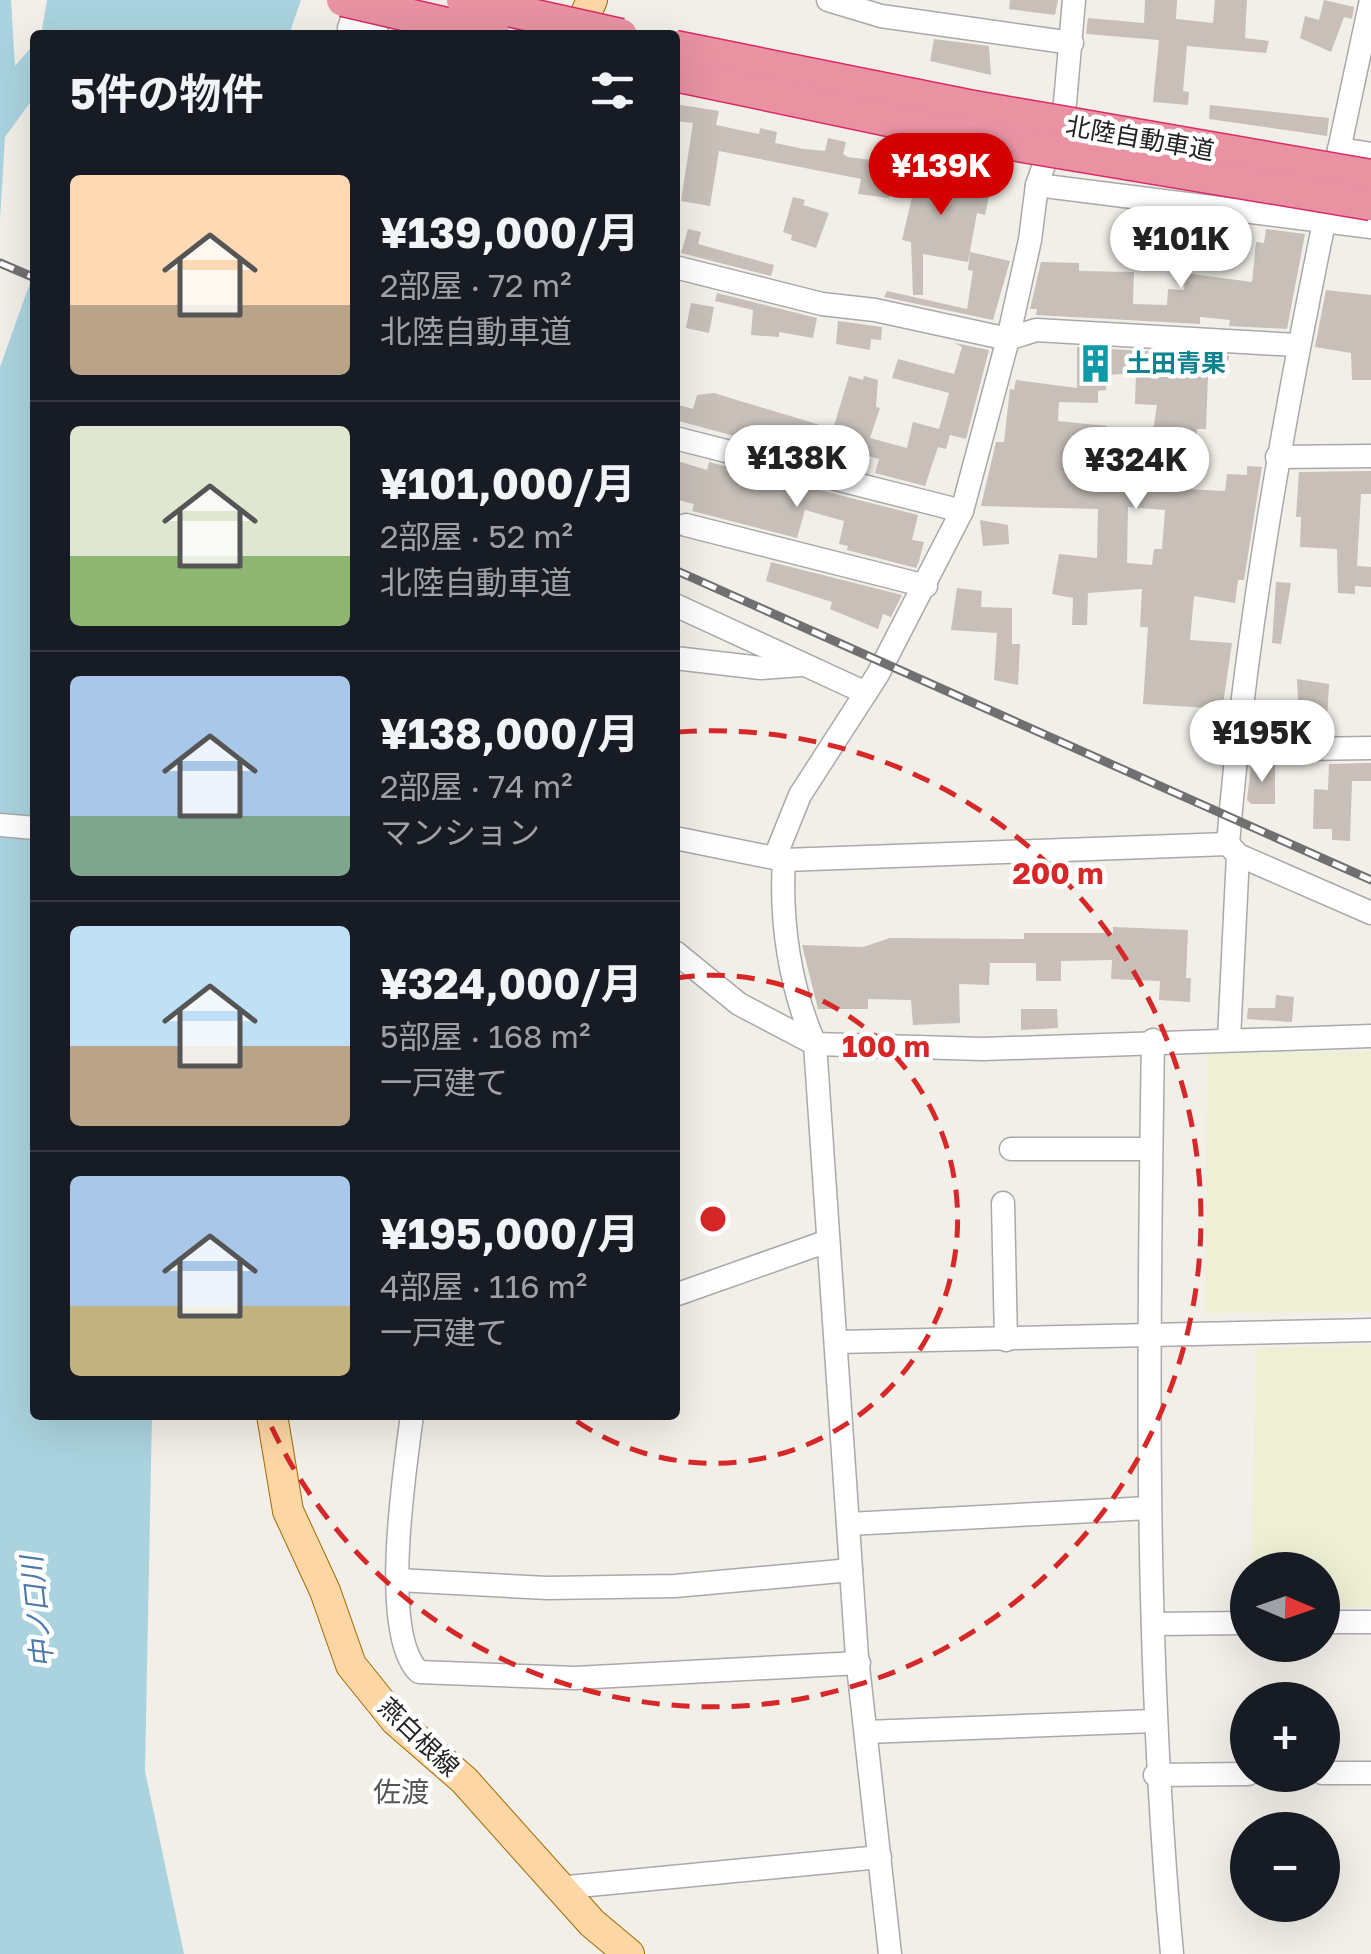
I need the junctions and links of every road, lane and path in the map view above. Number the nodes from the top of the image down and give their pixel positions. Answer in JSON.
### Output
{"nodes":[{"id":1,"x":359,"y":0,"type":"edge"},
{"id":2,"x":464,"y":0,"type":"edge"},
{"id":3,"x":483,"y":0,"type":"edge"},
{"id":4,"x":592,"y":0,"type":"edge"},
{"id":5,"x":828,"y":0,"type":"edge"},
{"id":6,"x":1074,"y":0,"type":"edge"},
{"id":7,"x":1371,"y":0,"type":"edge"},
{"id":8,"x":346,"y":21,"type":"edge"},
{"id":9,"x":441,"y":30,"type":"edge"},
{"id":10,"x":468,"y":30,"type":"edge"},
{"id":11,"x":578,"y":30,"type":"edge"},
{"id":12,"x":599,"y":30,"type":"edge"},
{"id":13,"x":1072,"y":43,"type":"junction"},
{"id":14,"x":680,"y":48,"type":"edge"},
{"id":15,"x":680,"y":76,"type":"edge"},
{"id":16,"x":1339,"y":149,"type":"junction"},
{"id":17,"x":1371,"y":154,"type":"edge"},
{"id":18,"x":1371,"y":176,"type":"edge"},
{"id":19,"x":1037,"y":185,"type":"junction"},
{"id":20,"x":1371,"y":204,"type":"edge"},
{"id":21,"x":1324,"y":218,"type":"junction"},
{"id":22,"x":1371,"y":227,"type":"edge"},
{"id":23,"x":680,"y":267,"type":"edge"},
{"id":24,"x":1008,"y":339,"type":"junction"},
{"id":25,"x":1296,"y":345,"type":"junction"},
{"id":26,"x":680,"y":439,"type":"edge"},
{"id":27,"x":1371,"y":456,"type":"edge"},
{"id":28,"x":1277,"y":457,"type":"junction"},
{"id":29,"x":962,"y":511,"type":"junction"},
{"id":30,"x":686,"y":525,"type":"dead end"},
{"id":31,"x":926,"y":586,"type":"junction"},
{"id":32,"x":680,"y":607,"type":"edge"},
{"id":33,"x":680,"y":659,"type":"edge"},
{"id":34,"x":804,"y":664,"type":"junction"},
{"id":35,"x":866,"y":693,"type":"junction"},
{"id":36,"x":1371,"y":748,"type":"edge"},
{"id":37,"x":1235,"y":750,"type":"junction"},
{"id":38,"x":0,"y":825,"type":"edge"},
{"id":39,"x":30,"y":828,"type":"edge"},
{"id":40,"x":680,"y":839,"type":"edge"},
{"id":41,"x":1233,"y":850,"type":"junction"},
{"id":42,"x":780,"y":859,"type":"junction"},
{"id":43,"x":1371,"y":913,"type":"edge"},
{"id":44,"x":680,"y":956,"type":"edge"},
{"id":45,"x":1371,"y":1036,"type":"edge"},
{"id":46,"x":1229,"y":1039,"type":"junction"},
{"id":47,"x":1154,"y":1040,"type":"junction"},
{"id":48,"x":815,"y":1044,"type":"junction"},
{"id":49,"x":1011,"y":1149,"type":"dead end"},
{"id":50,"x":1152,"y":1149,"type":"junction"},
{"id":51,"x":1003,"y":1203,"type":"dead end"},
{"id":52,"x":828,"y":1241,"type":"junction"},
{"id":53,"x":680,"y":1293,"type":"edge"},
{"id":54,"x":1371,"y":1330,"type":"edge"},
{"id":55,"x":1147,"y":1332,"type":"junction"},
{"id":56,"x":1006,"y":1340,"type":"junction"},
{"id":57,"x":837,"y":1342,"type":"junction"},
{"id":58,"x":273,"y":1420,"type":"edge"},
{"id":59,"x":411,"y":1420,"type":"edge"},
{"id":60,"x":1149,"y":1508,"type":"junction"},
{"id":61,"x":849,"y":1524,"type":"junction"},
{"id":62,"x":852,"y":1570,"type":"junction"},
{"id":63,"x":398,"y":1580,"type":"junction"},
{"id":64,"x":1340,"y":1622,"type":"edge"},
{"id":65,"x":1371,"y":1622,"type":"edge"},
{"id":66,"x":1230,"y":1623,"type":"edge"},
{"id":67,"x":1153,"y":1624,"type":"junction"},
{"id":68,"x":859,"y":1663,"type":"junction"},
{"id":69,"x":1154,"y":1721,"type":"junction"},
{"id":70,"x":866,"y":1732,"type":"junction"},
{"id":71,"x":1340,"y":1773,"type":"edge"},
{"id":72,"x":1371,"y":1773,"type":"edge"},
{"id":73,"x":1230,"y":1774,"type":"edge"},
{"id":74,"x":1155,"y":1775,"type":"junction"},
{"id":75,"x":880,"y":1858,"type":"junction"},
{"id":76,"x":558,"y":1888,"type":"junction"},
{"id":77,"x":629,"y":1954,"type":"edge"},
{"id":78,"x":890,"y":1954,"type":"edge"},
{"id":79,"x":1172,"y":1954,"type":"edge"}],
"edges":[{"from":1,"to":8,"type":"street"},
{"from":2,"to":12,"type":"highway","bridge":true},
{"from":3,"to":10,"type":"street"},
{"from":4,"to":11,"type":"main road"},
{"from":5,"to":13,"type":"street"},
{"from":6,"to":13,"type":"street"},
{"from":7,"to":16,"type":"street"},
{"from":8,"to":9,"type":"highway","bridge":true},
{"from":13,"to":19,"type":"street"},
{"from":14,"to":18,"type":"highway","name":"北陸自動車道","bridge":true},
{"from":15,"to":20,"type":"highway","name":"北陸自動車道","bridge":true},
{"from":16,"to":17,"type":"street"},
{"from":16,"to":21,"type":"street"},
{"from":19,"to":21,"type":"street"},
{"from":19,"to":24,"type":"street"},
{"from":21,"to":22,"type":"street"},
{"from":21,"to":25,"type":"street"},
{"from":23,"to":24,"type":"street"},
{"from":24,"to":25,"type":"street"},
{"from":24,"to":29,"type":"street"},
{"from":25,"to":28,"type":"street"},
{"from":26,"to":29,"type":"street"},
{"from":27,"to":28,"type":"street"},
{"from":28,"to":37,"type":"street"},
{"from":29,"to":31,"type":"street"},
{"from":30,"to":31,"type":"street"},
{"from":31,"to":35,"type":"street"},
{"from":32,"to":34,"type":"street"},
{"from":33,"to":34,"type":"street"},
{"from":34,"to":35,"type":"street"},
{"from":35,"to":42,"type":"street"},
{"from":36,"to":37,"type":"street"},
{"from":37,"to":41,"type":"street"},
{"from":38,"to":39,"type":"street"},
{"from":40,"to":42,"type":"street"},
{"from":41,"to":42,"type":"street"},
{"from":41,"to":43,"type":"street"},
{"from":41,"to":46,"type":"street"},
{"from":42,"to":48,"type":"street"},
{"from":44,"to":48,"type":"street"},
{"from":45,"to":46,"type":"street"},
{"from":46,"to":47,"type":"street"},
{"from":47,"to":48,"type":"street"},
{"from":47,"to":50,"type":"street"},
{"from":48,"to":52,"type":"street"},
{"from":49,"to":50,"type":"street"},
{"from":50,"to":55,"type":"street"},
{"from":51,"to":56,"type":"street"},
{"from":52,"to":53,"type":"street"},
{"from":52,"to":57,"type":"street"},
{"from":54,"to":55,"type":"street"},
{"from":55,"to":56,"type":"street"},
{"from":55,"to":60,"type":"street"},
{"from":56,"to":57,"type":"street"},
{"from":57,"to":61,"type":"street"},
{"from":58,"to":76,"type":"main road","name":"燕白根線"},
{"from":59,"to":63,"type":"street"},
{"from":60,"to":61,"type":"street"},
{"from":60,"to":67,"type":"street"},
{"from":61,"to":62,"type":"street"},
{"from":62,"to":63,"type":"street"},
{"from":62,"to":68,"type":"street"},
{"from":63,"to":68,"type":"street"},
{"from":64,"to":65,"type":"street"},
{"from":66,"to":67,"type":"street"},
{"from":67,"to":69,"type":"street"},
{"from":68,"to":70,"type":"street"},
{"from":69,"to":70,"type":"street"},
{"from":69,"to":74,"type":"street"},
{"from":70,"to":75,"type":"street"},
{"from":71,"to":72,"type":"street"},
{"from":73,"to":74,"type":"street"},
{"from":74,"to":79,"type":"street"},
{"from":75,"to":76,"type":"street"},
{"from":75,"to":78,"type":"street"},
{"from":76,"to":77,"type":"main road","name":"燕白根線"}]}
